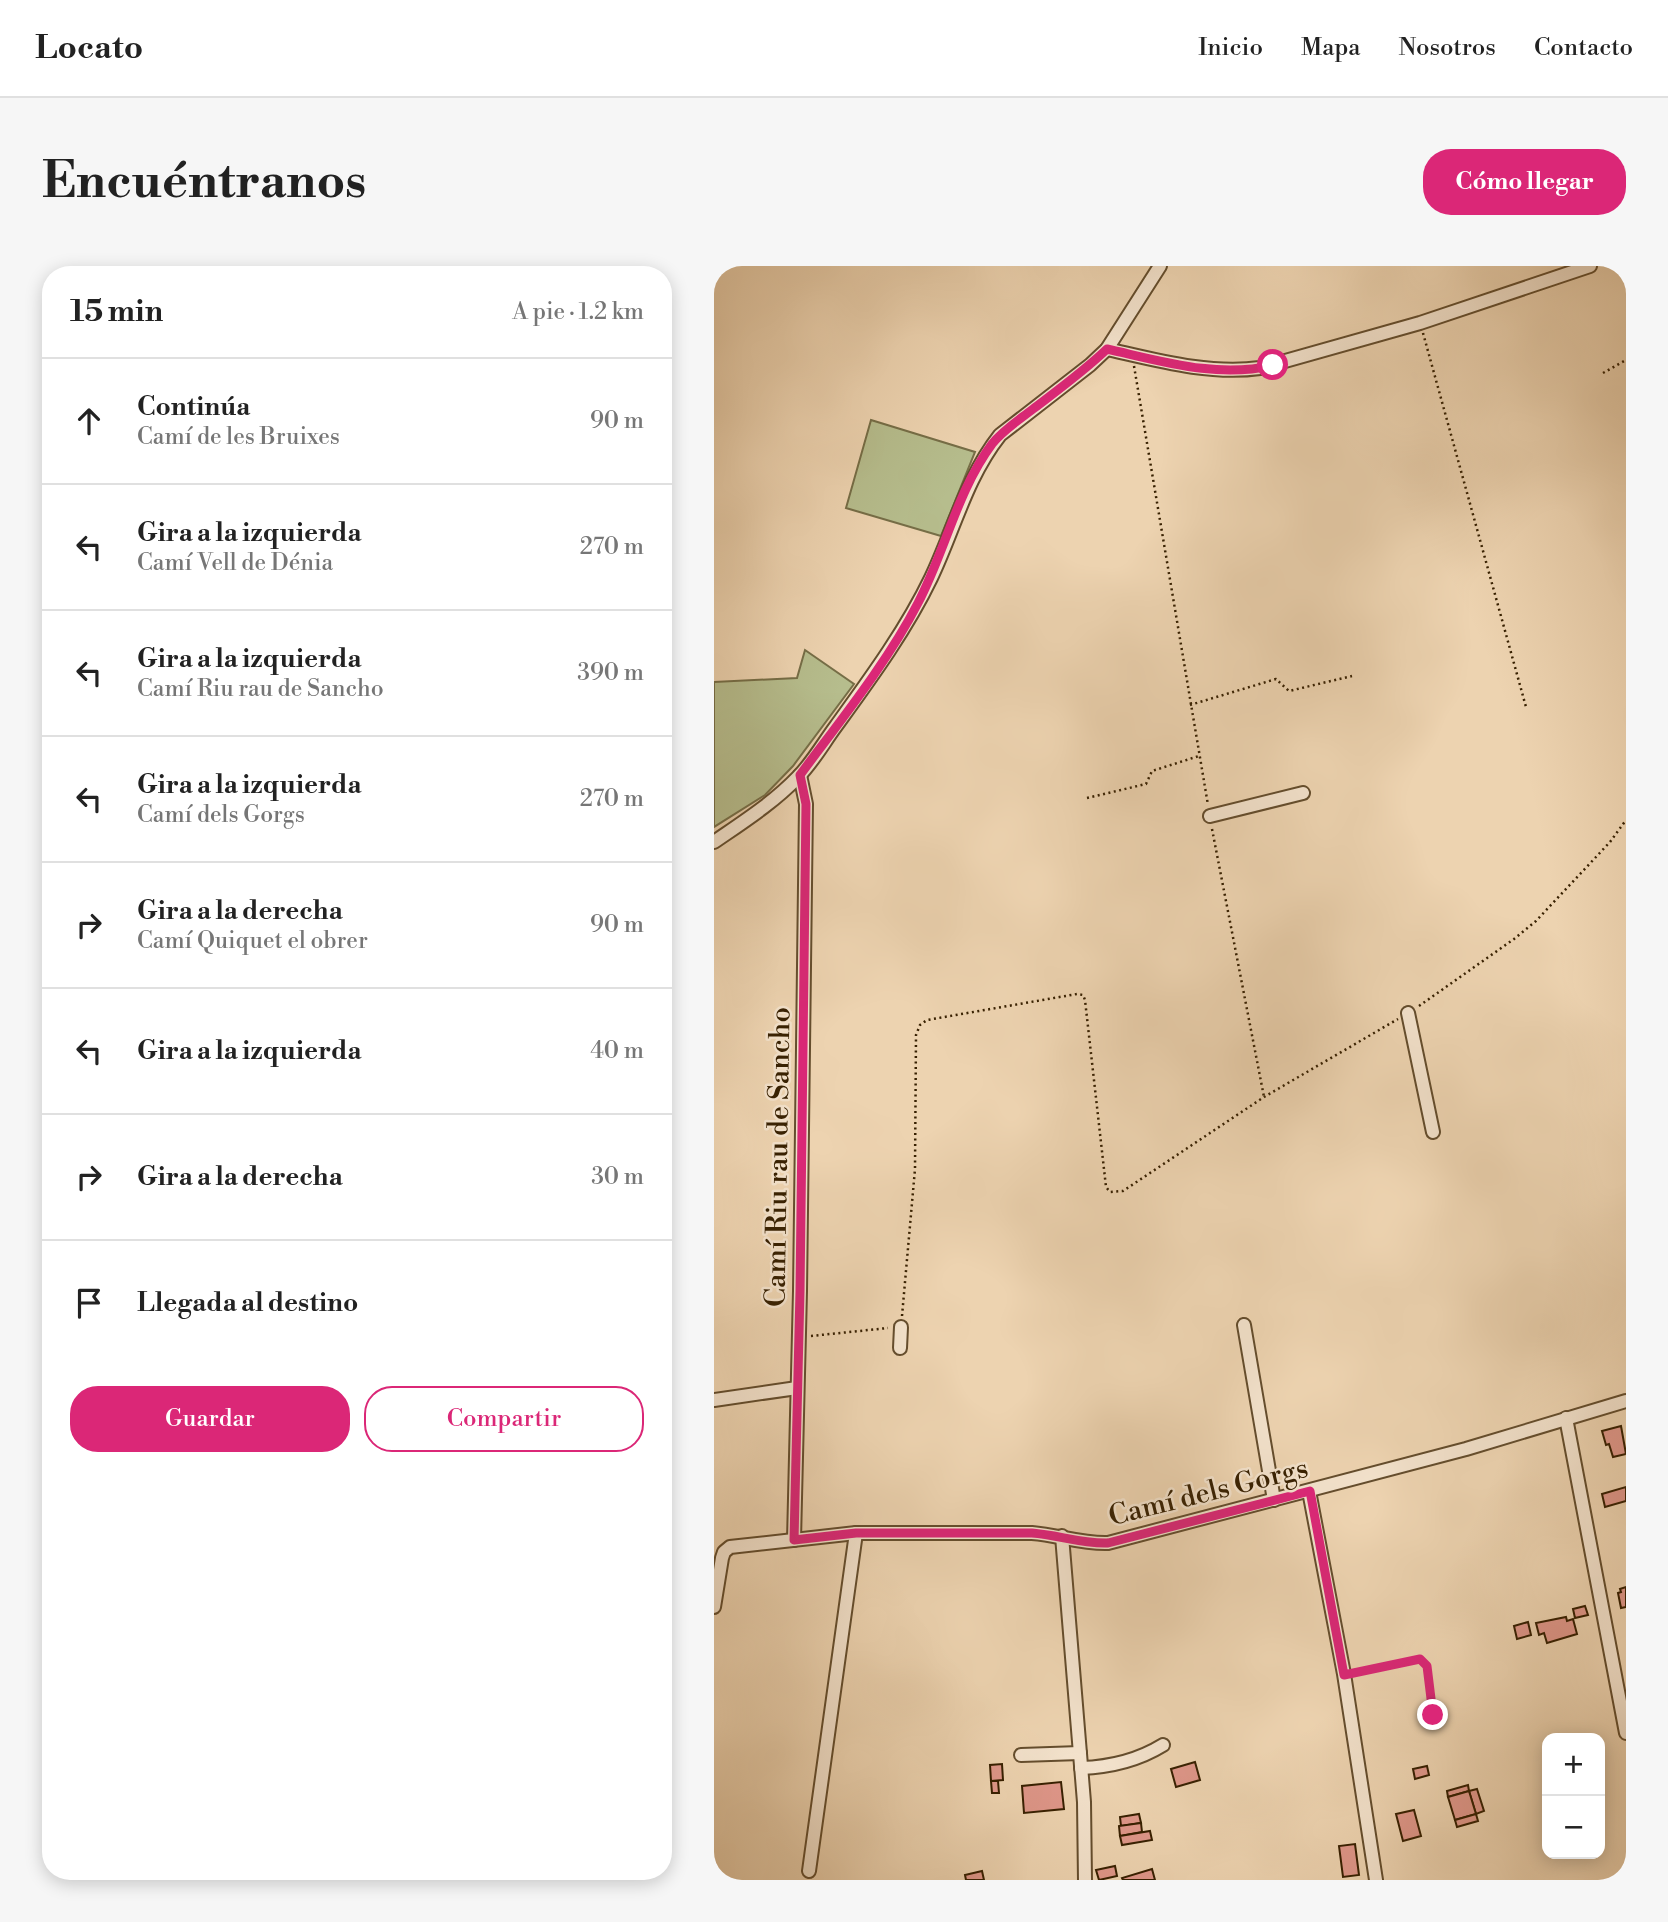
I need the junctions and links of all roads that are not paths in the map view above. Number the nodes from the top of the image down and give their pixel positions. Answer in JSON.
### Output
{"nodes":[{"id":1,"x":1160,"y":266,"type":"edge"},
{"id":2,"x":1590,"y":266,"type":"edge"},
{"id":3,"x":1107,"y":349,"type":"junction"},
{"id":4,"x":800,"y":775,"type":"junction"},
{"id":5,"x":1303,"y":793,"type":"dead end"},
{"id":6,"x":1210,"y":816,"type":"road end"},
{"id":7,"x":714,"y":842,"type":"edge"},
{"id":8,"x":1408,"y":1013,"type":"road end"},
{"id":9,"x":1433,"y":1132,"type":"dead end"},
{"id":10,"x":1244,"y":1325,"type":"dead end"},
{"id":11,"x":901,"y":1327,"type":"road end"},
{"id":12,"x":900,"y":1348,"type":"dead end"},
{"id":13,"x":797,"y":1388,"type":"junction"},
{"id":14,"x":714,"y":1400,"type":"edge"},
{"id":15,"x":1626,"y":1401,"type":"edge"},
{"id":16,"x":1566,"y":1418,"type":"junction"},
{"id":17,"x":1310,"y":1491,"type":"junction"},
{"id":18,"x":1274,"y":1500,"type":"junction"},
{"id":19,"x":856,"y":1533,"type":"junction"},
{"id":20,"x":1062,"y":1536,"type":"junction"},
{"id":21,"x":794,"y":1540,"type":"junction"},
{"id":22,"x":714,"y":1607,"type":"edge"},
{"id":23,"x":1626,"y":1733,"type":"edge"},
{"id":24,"x":1163,"y":1745,"type":"dead end"},
{"id":25,"x":1080,"y":1754,"type":"junction"},
{"id":26,"x":1021,"y":1755,"type":"dead end"},
{"id":27,"x":1081,"y":1768,"type":"junction"},
{"id":28,"x":809,"y":1871,"type":"dead end"},
{"id":29,"x":1085,"y":1880,"type":"edge"},
{"id":30,"x":1376,"y":1880,"type":"edge"}],
"edges":[{"from":1,"to":3,"type":"street"},
{"from":2,"to":3,"type":"street"},
{"from":3,"to":4,"type":"street"},
{"from":4,"to":7,"type":"street"},
{"from":4,"to":13,"type":"street","name":"Camí Riu rau de Sancho"},
{"from":5,"to":6,"type":"street"},
{"from":8,"to":9,"type":"street"},
{"from":10,"to":18,"type":"street"},
{"from":11,"to":12,"type":"street"},
{"from":13,"to":14,"type":"street"},
{"from":13,"to":21,"type":"street","name":"Camí Riu rau de Sancho"},
{"from":15,"to":16,"type":"street","name":"Camí dels Gorgs"},
{"from":16,"to":17,"type":"street","name":"Camí dels Gorgs"},
{"from":16,"to":23,"type":"street"},
{"from":17,"to":18,"type":"street","name":"Camí dels Gorgs"},
{"from":17,"to":30,"type":"street"},
{"from":18,"to":20,"type":"street","name":"Camí dels Gorgs"},
{"from":19,"to":20,"type":"street","name":"Camí dels Gorgs"},
{"from":19,"to":21,"type":"street","name":"Camí dels Gorgs"},
{"from":19,"to":28,"type":"street"},
{"from":20,"to":25,"type":"street"},
{"from":21,"to":22,"type":"street","name":"Camí dels Gorgs"},
{"from":24,"to":27,"type":"street"},
{"from":25,"to":26,"type":"street"},
{"from":25,"to":27,"type":"street"},
{"from":27,"to":29,"type":"street"}]}
